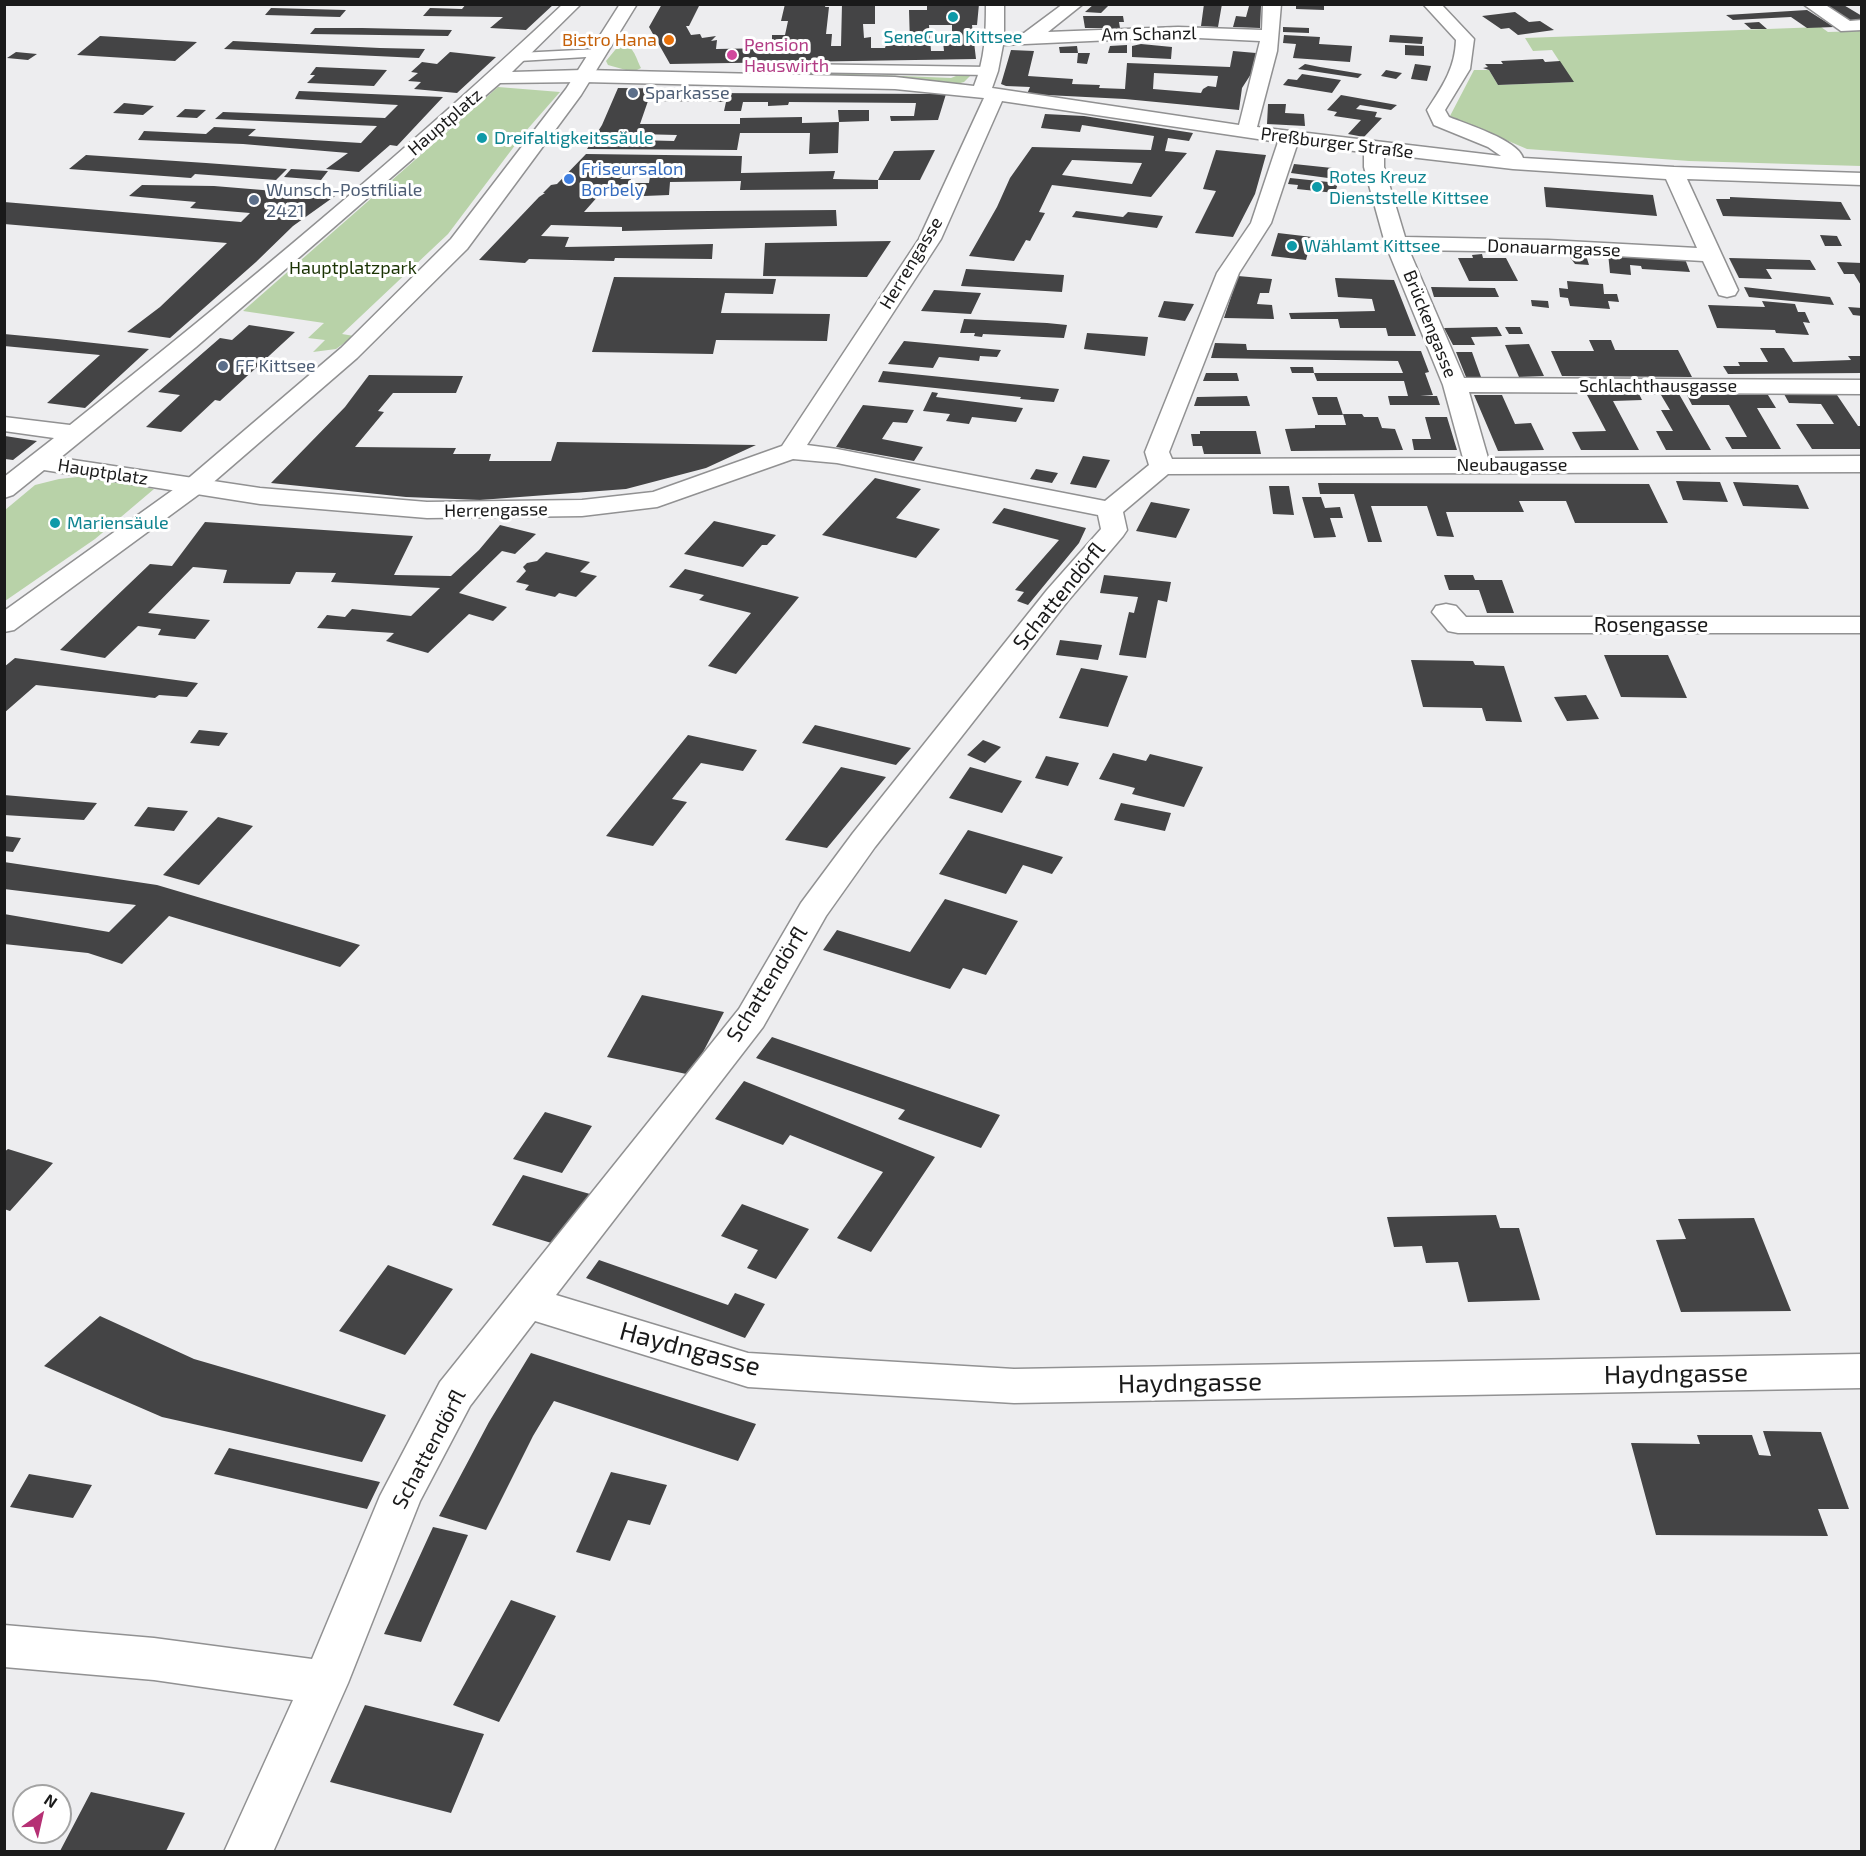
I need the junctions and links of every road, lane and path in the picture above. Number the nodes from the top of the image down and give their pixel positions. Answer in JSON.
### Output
{"nodes":[{"id":1,"x":573,"y":4,"type":"edge"},
{"id":2,"x":629,"y":4,"type":"edge"},
{"id":3,"x":995,"y":4,"type":"edge"},
{"id":4,"x":1075,"y":4,"type":"edge"},
{"id":5,"x":1272,"y":4,"type":"edge"},
{"id":6,"x":1431,"y":4,"type":"edge"},
{"id":7,"x":1811,"y":4,"type":"edge"},
{"id":8,"x":1862,"y":26,"type":"edge"},
{"id":9,"x":1269,"y":36,"type":"junction"},
{"id":10,"x":1029,"y":38,"type":"junction"},
{"id":11,"x":995,"y":40,"type":"junction"},
{"id":12,"x":533,"y":43,"type":"junction"},
{"id":13,"x":602,"y":46,"type":"junction"},
{"id":14,"x":519,"y":57,"type":"junction"},
{"id":15,"x":989,"y":71,"type":"junction"},
{"id":16,"x":583,"y":76,"type":"junction"},
{"id":17,"x":495,"y":78,"type":"junction"},
{"id":18,"x":778,"y":79,"type":"junction"},
{"id":19,"x":988,"y":93,"type":"junction"},
{"id":20,"x":1246,"y":132,"type":"junction"},
{"id":21,"x":1289,"y":138,"type":"junction"},
{"id":22,"x":1374,"y":148,"type":"junction"},
{"id":23,"x":1513,"y":164,"type":"junction"},
{"id":24,"x":1674,"y":173,"type":"junction"},
{"id":25,"x":1861,"y":180,"type":"edge"},
{"id":26,"x":1396,"y":243,"type":"junction"},
{"id":27,"x":1711,"y":255,"type":"junction"},
{"id":28,"x":1727,"y":290,"type":"dead end"},
{"id":29,"x":1455,"y":385,"type":"junction"},
{"id":30,"x":1862,"y":387,"type":"edge"},
{"id":31,"x":4,"y":424,"type":"edge"},
{"id":32,"x":75,"y":433,"type":"junction"},
{"id":33,"x":792,"y":452,"type":"junction"},
{"id":34,"x":39,"y":462,"type":"junction"},
{"id":35,"x":1862,"y":464,"type":"edge"},
{"id":36,"x":1478,"y":465,"type":"junction"},
{"id":37,"x":1162,"y":466,"type":"junction"},
{"id":38,"x":193,"y":487,"type":"junction"},
{"id":39,"x":4,"y":490,"type":"edge"},
{"id":40,"x":1110,"y":510,"type":"junction"},
{"id":41,"x":1446,"y":612,"type":"dead end"},
{"id":42,"x":4,"y":624,"type":"edge"},
{"id":43,"x":1862,"y":625,"type":"edge"},
{"id":44,"x":529,"y":1303,"type":"junction"},
{"id":45,"x":1862,"y":1371,"type":"edge"},
{"id":46,"x":4,"y":1646,"type":"edge"},
{"id":47,"x":325,"y":1683,"type":"junction"},
{"id":48,"x":248,"y":1851,"type":"edge"}],
"edges":[{"from":1,"to":12,"type":"street","name":"Hauptplatz"},
{"from":2,"to":13,"type":"street"},
{"from":3,"to":11,"type":"street","name":"Herrengasse"},
{"from":4,"to":10,"type":"street"},
{"from":5,"to":9,"type":"street"},
{"from":6,"to":23,"type":"street"},
{"from":7,"to":8,"type":"street"},
{"from":9,"to":10,"type":"street","name":"Am Schanzl"},
{"from":9,"to":20,"type":"street"},
{"from":10,"to":11,"type":"street","name":"Am Schanzl"},
{"from":11,"to":15,"type":"street","name":"Herrengasse"},
{"from":12,"to":13,"type":"lane"},
{"from":12,"to":14,"type":"street","name":"Hauptplatz"},
{"from":13,"to":14,"type":"lane"},
{"from":13,"to":16,"type":"street"},
{"from":14,"to":17,"type":"street","name":"Hauptplatz"},
{"from":15,"to":18,"type":"lane"},
{"from":15,"to":19,"type":"street","name":"Herrengasse"},
{"from":16,"to":17,"type":"street","name":"Hauptplatz"},
{"from":16,"to":18,"type":"street","name":"Hauptplatz"},
{"from":16,"to":38,"type":"street"},
{"from":17,"to":32,"type":"street","name":"Hauptplatz"},
{"from":18,"to":19,"type":"street","name":"Preßburger Straße"},
{"from":19,"to":20,"type":"street","name":"Preßburger Straße"},
{"from":19,"to":33,"type":"street","name":"Herrengasse"},
{"from":20,"to":21,"type":"street","name":"Preßburger Straße"},
{"from":21,"to":22,"type":"street","name":"Preßburger Straße"},
{"from":21,"to":37,"type":"street"},
{"from":22,"to":23,"type":"street","name":"Preßburger Straße"},
{"from":22,"to":26,"type":"street","name":"Brückengasse"},
{"from":23,"to":24,"type":"street","name":"Preßburger Straße"},
{"from":24,"to":25,"type":"street","name":"Preßburger Straße"},
{"from":24,"to":27,"type":"street"},
{"from":26,"to":27,"type":"street","name":"Donauarmgasse"},
{"from":26,"to":29,"type":"street","name":"Brückengasse"},
{"from":27,"to":28,"type":"street"},
{"from":29,"to":30,"type":"street","name":"Schlachthausgasse"},
{"from":29,"to":36,"type":"street","name":"Brückengasse"},
{"from":31,"to":32,"type":"street"},
{"from":32,"to":34,"type":"street","name":"Hauptplatz"},
{"from":33,"to":38,"type":"street","name":"Herrengasse"},
{"from":33,"to":40,"type":"street","name":"Herrengasse"},
{"from":34,"to":38,"type":"street","name":"Hauptplatz"},
{"from":34,"to":39,"type":"street"},
{"from":35,"to":36,"type":"street","name":"Neubaugasse"},
{"from":36,"to":37,"type":"street","name":"Neubaugasse"},
{"from":37,"to":40,"type":"street"},
{"from":38,"to":42,"type":"street"},
{"from":40,"to":44,"type":"street","name":"Schattendörfl"},
{"from":41,"to":43,"type":"street","name":"Rosengasse"},
{"from":44,"to":45,"type":"street","name":"Haydngasse"},
{"from":44,"to":47,"type":"street","name":"Schattendörfl"},
{"from":46,"to":47,"type":"street"},
{"from":47,"to":48,"type":"street","name":"Schattendörfl"}]}
